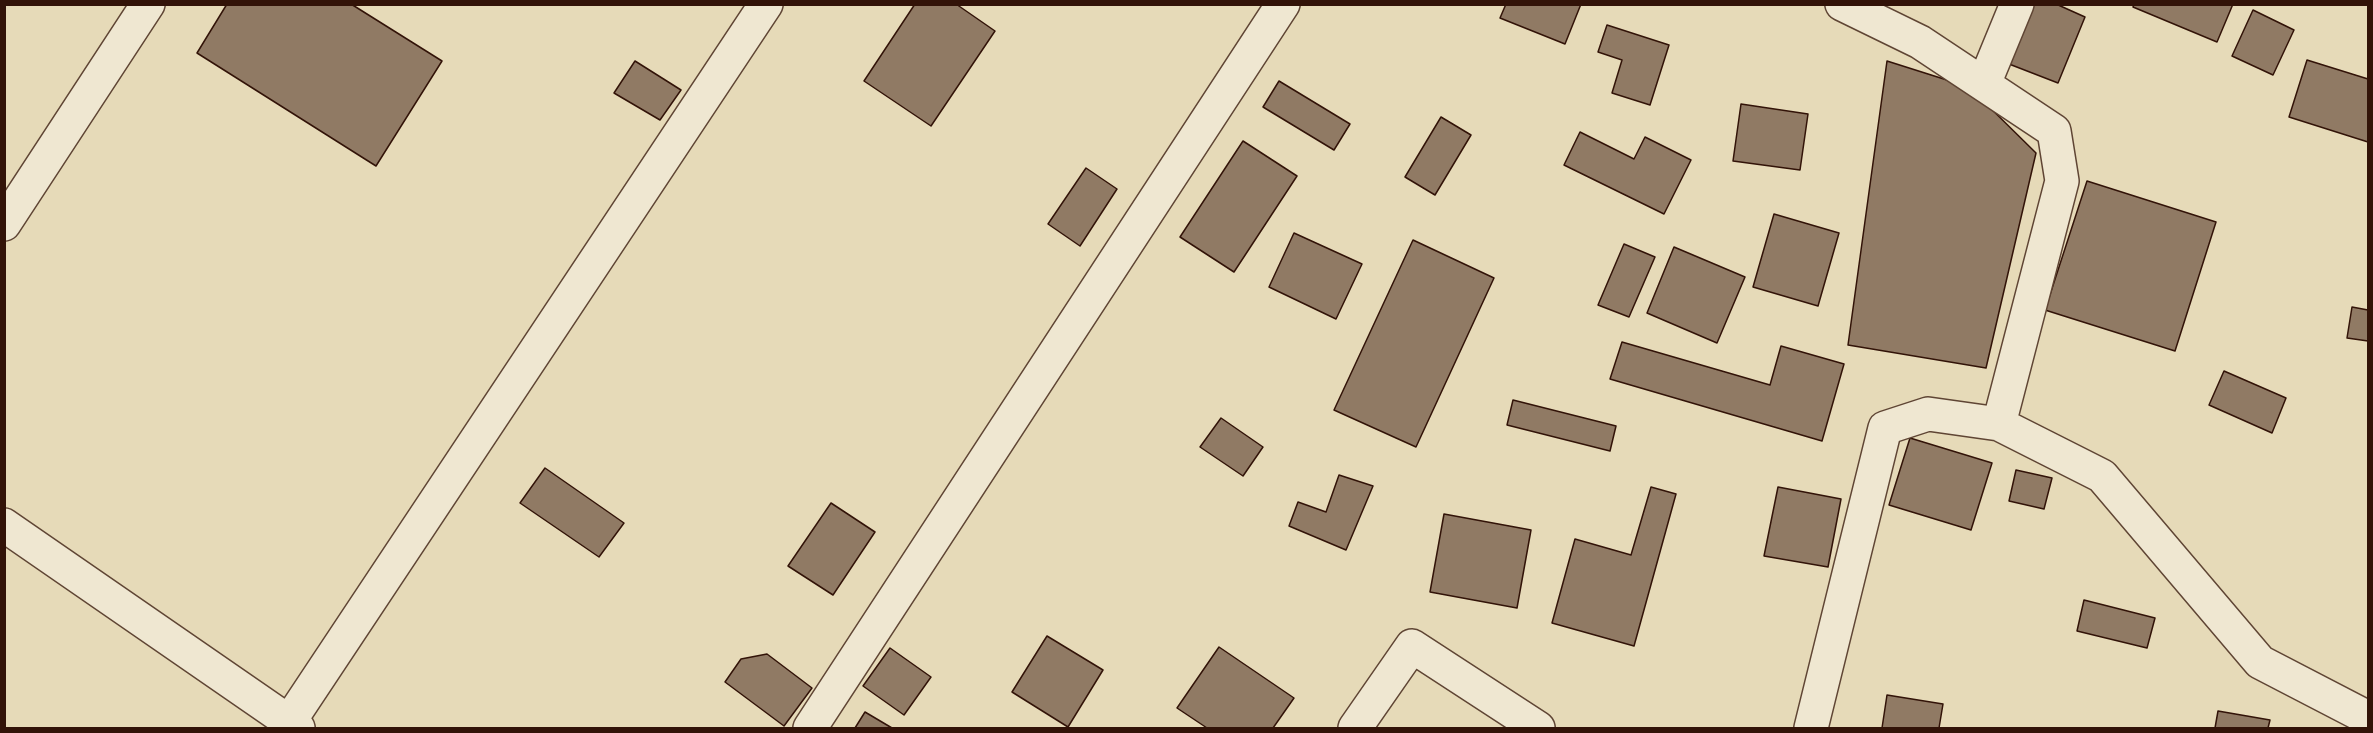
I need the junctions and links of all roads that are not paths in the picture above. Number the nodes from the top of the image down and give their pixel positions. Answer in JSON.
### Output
{"nodes":[{"id":1,"x":148,"y":4,"type":"edge"},
{"id":2,"x":766,"y":4,"type":"edge"},
{"id":3,"x":1283,"y":4,"type":"edge"},
{"id":4,"x":1842,"y":4,"type":"edge"},
{"id":5,"x":2017,"y":4,"type":"edge"},
{"id":6,"x":1984,"y":84,"type":"junction"},
{"id":7,"x":4,"y":224,"type":"edge"},
{"id":8,"x":1999,"y":424,"type":"junction"},
{"id":9,"x":4,"y":525,"type":"edge"},
{"id":10,"x":2368,"y":718,"type":"edge"},
{"id":11,"x":291,"y":726,"type":"edge"},
{"id":12,"x":810,"y":729,"type":"edge"},
{"id":13,"x":1355,"y":729,"type":"edge"},
{"id":14,"x":1538,"y":729,"type":"edge"},
{"id":15,"x":1810,"y":729,"type":"edge"}],
"edges":[{"from":1,"to":7,"type":"street"},
{"from":2,"to":11,"type":"street"},
{"from":3,"to":12,"type":"street"},
{"from":4,"to":6,"type":"street"},
{"from":5,"to":6,"type":"street"},
{"from":6,"to":8,"type":"street"},
{"from":8,"to":10,"type":"street"},
{"from":8,"to":15,"type":"street"},
{"from":9,"to":11,"type":"street"},
{"from":13,"to":14,"type":"street"}]}
